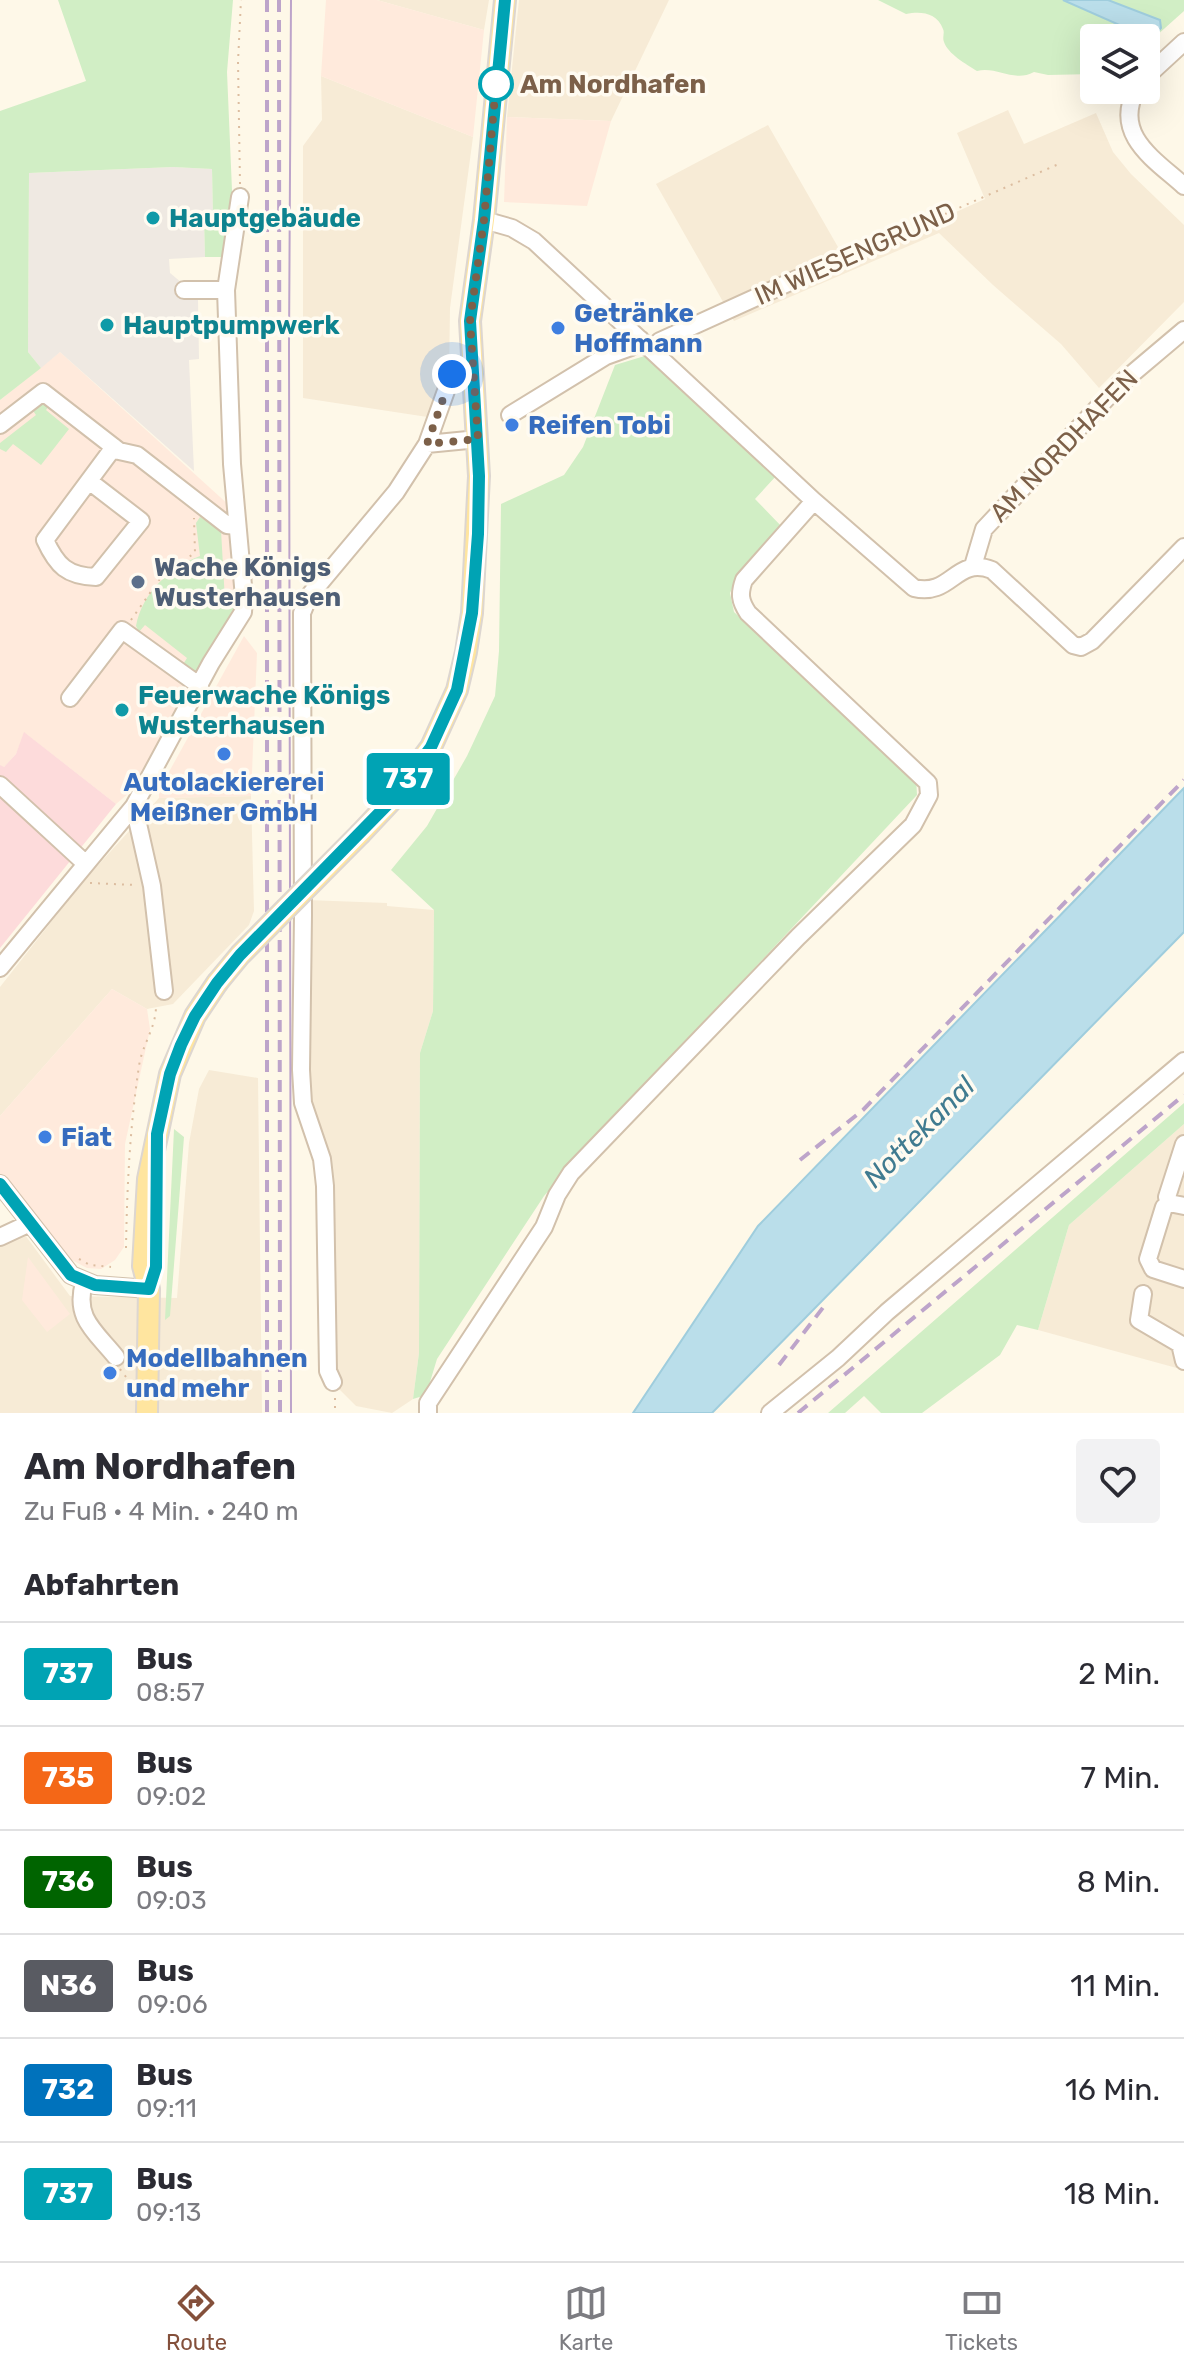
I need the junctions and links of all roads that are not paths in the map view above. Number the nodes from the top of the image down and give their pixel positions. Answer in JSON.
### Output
{"nodes":[{"id":1,"x":505,"y":0,"type":"edge"},
{"id":2,"x":1184,"y":42,"type":"edge"},
{"id":3,"x":1160,"y":64,"type":"edge"},
{"id":4,"x":1129,"y":104,"type":"edge"},
{"id":5,"x":1184,"y":186,"type":"edge"},
{"id":6,"x":240,"y":197,"type":"road end"},
{"id":7,"x":484,"y":220,"type":"junction"},
{"id":8,"x":801,"y":277,"type":"road end"},
{"id":9,"x":184,"y":290,"type":"dead end"},
{"id":10,"x":226,"y":290,"type":"junction"},
{"id":11,"x":1184,"y":330,"type":"edge"},
{"id":12,"x":646,"y":344,"type":"junction"},
{"id":13,"x":452,"y":374,"type":"dead end"},
{"id":14,"x":510,"y":415,"type":"dead end"},
{"id":15,"x":0,"y":425,"type":"edge"},
{"id":16,"x":478,"y":439,"type":"junction"},
{"id":17,"x":427,"y":444,"type":"junction"},
{"id":18,"x":114,"y":447,"type":"junction"},
{"id":19,"x":89,"y":481,"type":"junction"},
{"id":20,"x":814,"y":501,"type":"junction"},
{"id":21,"x":236,"y":526,"type":"junction"},
{"id":22,"x":1184,"y":547,"type":"edge"},
{"id":23,"x":973,"y":566,"type":"junction"},
{"id":24,"x":200,"y":686,"type":"junction"},
{"id":25,"x":70,"y":698,"type":"dead end"},
{"id":26,"x":0,"y":785,"type":"edge"},
{"id":27,"x":134,"y":806,"type":"junction"},
{"id":28,"x":86,"y":864,"type":"junction"},
{"id":29,"x":0,"y":968,"type":"edge"},
{"id":30,"x":164,"y":991,"type":"road end"},
{"id":31,"x":1184,"y":1061,"type":"edge"},
{"id":32,"x":1184,"y":1144,"type":"edge"},
{"id":33,"x":0,"y":1184,"type":"edge"},
{"id":34,"x":1176,"y":1204,"type":"edge"},
{"id":35,"x":30,"y":1223,"type":"junction"},
{"id":36,"x":0,"y":1237,"type":"edge"},
{"id":37,"x":1184,"y":1279,"type":"edge"},
{"id":38,"x":84,"y":1283,"type":"junction"},
{"id":39,"x":149,"y":1289,"type":"junction"},
{"id":40,"x":1143,"y":1294,"type":"dead end"},
{"id":41,"x":116,"y":1357,"type":"road end"},
{"id":42,"x":1184,"y":1361,"type":"edge"},
{"id":43,"x":333,"y":1382,"type":"dead end"},
{"id":44,"x":147,"y":1413,"type":"edge"},
{"id":45,"x":428,"y":1413,"type":"edge"},
{"id":46,"x":770,"y":1413,"type":"edge"}],
"edges":[{"from":1,"to":7,"type":"main road"},
{"from":2,"to":3,"type":"street"},
{"from":4,"to":5,"type":"street"},
{"from":6,"to":10,"type":"street"},
{"from":7,"to":12,"type":"street"},
{"from":7,"to":16,"type":"main road"},
{"from":8,"to":12,"type":"street","name":"IM WIESENGRUND"},
{"from":9,"to":10,"type":"street"},
{"from":10,"to":21,"type":"street"},
{"from":11,"to":23,"type":"street","name":"AM NORDHAFEN"},
{"from":12,"to":14,"type":"street","name":"IM WIESENGRUND"},
{"from":12,"to":20,"type":"street"},
{"from":13,"to":17,"type":"street"},
{"from":15,"to":18,"type":"street"},
{"from":16,"to":17,"type":"street"},
{"from":16,"to":39,"type":"main road","bridge":true},
{"from":17,"to":43,"type":"street"},
{"from":18,"to":19,"type":"street"},
{"from":18,"to":21,"type":"street"},
{"from":19,"to":19,"type":"street"},
{"from":20,"to":23,"type":"street"},
{"from":20,"to":45,"type":"street"},
{"from":21,"to":24,"type":"street"},
{"from":22,"to":23,"type":"street"},
{"from":24,"to":25,"type":"street"},
{"from":24,"to":27,"type":"street"},
{"from":26,"to":28,"type":"street"},
{"from":27,"to":28,"type":"street"},
{"from":27,"to":30,"type":"street"},
{"from":28,"to":29,"type":"street"},
{"from":31,"to":46,"type":"street"},
{"from":32,"to":34,"type":"street"},
{"from":33,"to":35,"type":"street"},
{"from":34,"to":37,"type":"street"},
{"from":35,"to":36,"type":"street"},
{"from":35,"to":38,"type":"street"},
{"from":38,"to":39,"type":"street"},
{"from":38,"to":41,"type":"street"},
{"from":39,"to":44,"type":"main road"},
{"from":40,"to":42,"type":"street"}]}
